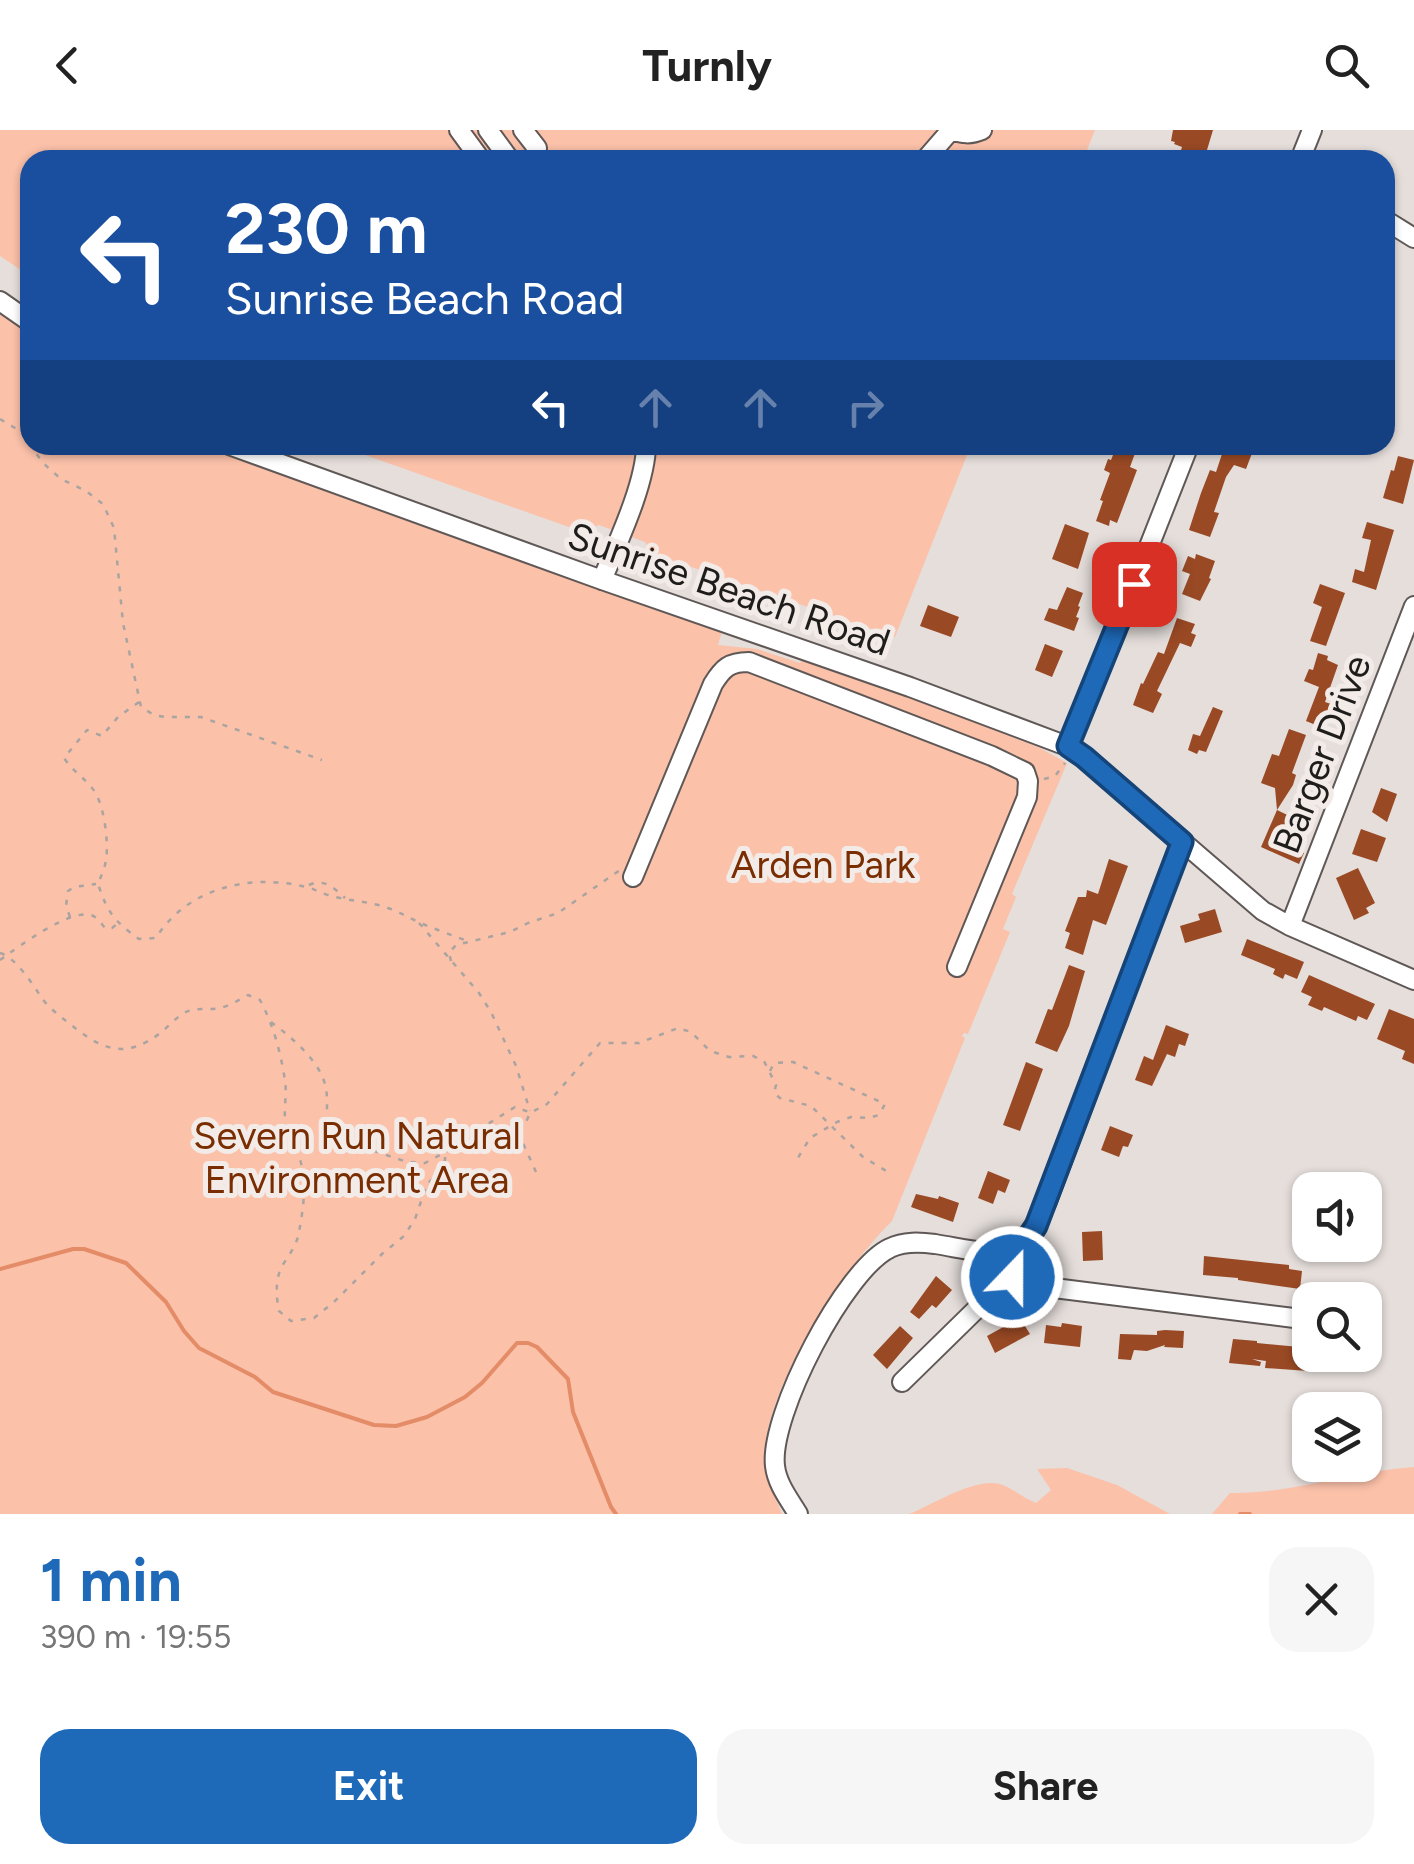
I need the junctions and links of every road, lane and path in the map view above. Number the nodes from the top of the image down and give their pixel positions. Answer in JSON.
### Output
{"nodes":[{"id":1,"x":951,"y":130,"type":"edge"},
{"id":2,"x":982,"y":130,"type":"edge"},
{"id":3,"x":934,"y":150,"type":"edge"},
{"id":4,"x":37,"y":455,"type":"edge"},
{"id":5,"x":257,"y":455,"type":"edge"},
{"id":6,"x":646,"y":455,"type":"edge"},
{"id":7,"x":1184,"y":455,"type":"edge"},
{"id":8,"x":602,"y":580,"type":"junction"},
{"id":9,"x":1414,"y":606,"type":"edge"},
{"id":10,"x":1409,"y":635,"type":"edge"},
{"id":11,"x":910,"y":687,"type":"junction"},
{"id":12,"x":139,"y":702,"type":"junction"},
{"id":13,"x":960,"y":706,"type":"junction"},
{"id":14,"x":897,"y":720,"type":"junction"},
{"id":15,"x":947,"y":738,"type":"junction"},
{"id":16,"x":1068,"y":746,"type":"junction"},
{"id":17,"x":322,"y":760,"type":"dead end"},
{"id":18,"x":1028,"y":781,"type":"junction"},
{"id":19,"x":1182,"y":842,"type":"junction"},
{"id":20,"x":642,"y":855,"type":"junction"},
{"id":21,"x":633,"y":877,"type":"dead end"},
{"id":22,"x":98,"y":884,"type":"junction"},
{"id":23,"x":306,"y":887,"type":"junction"},
{"id":24,"x":346,"y":899,"type":"junction"},
{"id":25,"x":70,"y":917,"type":"junction"},
{"id":26,"x":118,"y":922,"type":"junction"},
{"id":27,"x":418,"y":922,"type":"junction"},
{"id":28,"x":1290,"y":926,"type":"junction"},
{"id":29,"x":466,"y":941,"type":"junction"},
{"id":30,"x":0,"y":952,"type":"edge"},
{"id":31,"x":8,"y":954,"type":"junction"},
{"id":32,"x":0,"y":960,"type":"edge"},
{"id":33,"x":451,"y":960,"type":"junction"},
{"id":34,"x":956,"y":967,"type":"dead end"},
{"id":35,"x":1414,"y":980,"type":"edge"},
{"id":36,"x":270,"y":1021,"type":"junction"},
{"id":37,"x":770,"y":1072,"type":"junction"},
{"id":38,"x":530,"y":1113,"type":"junction"},
{"id":39,"x":831,"y":1126,"type":"junction"},
{"id":40,"x":517,"y":1131,"type":"junction"},
{"id":41,"x":480,"y":1132,"type":"junction"},
{"id":42,"x":445,"y":1154,"type":"junction"},
{"id":43,"x":796,"y":1161,"type":"dead end"},
{"id":44,"x":536,"y":1172,"type":"dead end"},
{"id":45,"x":888,"y":1172,"type":"dead end"},
{"id":46,"x":1010,"y":1250,"type":"junction"},
{"id":47,"x":1012,"y":1277,"type":"junction"},
{"id":48,"x":1292,"y":1318,"type":"edge"},
{"id":49,"x":902,"y":1382,"type":"dead end"},
{"id":50,"x":798,"y":1514,"type":"edge"}],
"edges":[{"from":1,"to":2,"type":"street"},
{"from":1,"to":3,"type":"street"},
{"from":4,"to":12,"type":"path"},
{"from":5,"to":8,"type":"street","name":"Sunrise Beach Road"},
{"from":6,"to":8,"type":"street"},
{"from":7,"to":16,"type":"street"},
{"from":8,"to":11,"type":"street","name":"Sunrise Beach Road"},
{"from":9,"to":10,"type":"street","name":"Barger Drive"},
{"from":10,"to":28,"type":"street","name":"Barger Drive"},
{"from":11,"to":13,"type":"street","name":"Sunrise Beach Road"},
{"from":11,"to":14,"type":"street"},
{"from":12,"to":17,"type":"path"},
{"from":12,"to":22,"type":"path"},
{"from":13,"to":15,"type":"street"},
{"from":13,"to":16,"type":"street","name":"Sunrise Beach Road"},
{"from":14,"to":15,"type":"street"},
{"from":14,"to":20,"type":"street"},
{"from":15,"to":18,"type":"street"},
{"from":16,"to":18,"type":"path"},
{"from":16,"to":19,"type":"street","name":"Sunrise Beach Road"},
{"from":18,"to":34,"type":"street"},
{"from":19,"to":28,"type":"street","name":"Sunrise Beach Road"},
{"from":19,"to":46,"type":"street"},
{"from":20,"to":21,"type":"street"},
{"from":20,"to":29,"type":"path"},
{"from":22,"to":25,"type":"path"},
{"from":22,"to":26,"type":"path"},
{"from":23,"to":24,"type":"path"},
{"from":23,"to":24,"type":"path"},
{"from":23,"to":26,"type":"path"},
{"from":24,"to":27,"type":"path"},
{"from":25,"to":26,"type":"path"},
{"from":25,"to":31,"type":"path"},
{"from":27,"to":29,"type":"path"},
{"from":27,"to":33,"type":"path"},
{"from":28,"to":35,"type":"street","name":"Sunrise Beach Road"},
{"from":29,"to":33,"type":"path"},
{"from":30,"to":31,"type":"path"},
{"from":31,"to":32,"type":"path"},
{"from":31,"to":36,"type":"path"},
{"from":33,"to":38,"type":"path"},
{"from":36,"to":42,"type":"path"},
{"from":36,"to":42,"type":"path"},
{"from":37,"to":38,"type":"path"},
{"from":37,"to":39,"type":"path"},
{"from":37,"to":39,"type":"path"},
{"from":38,"to":40,"type":"path"},
{"from":38,"to":41,"type":"path"},
{"from":39,"to":43,"type":"path"},
{"from":39,"to":45,"type":"path"},
{"from":40,"to":41,"type":"path"},
{"from":40,"to":44,"type":"path"},
{"from":41,"to":42,"type":"path"},
{"from":46,"to":47,"type":"street"},
{"from":46,"to":50,"type":"street"},
{"from":47,"to":48,"type":"street"},
{"from":47,"to":49,"type":"street"}]}
